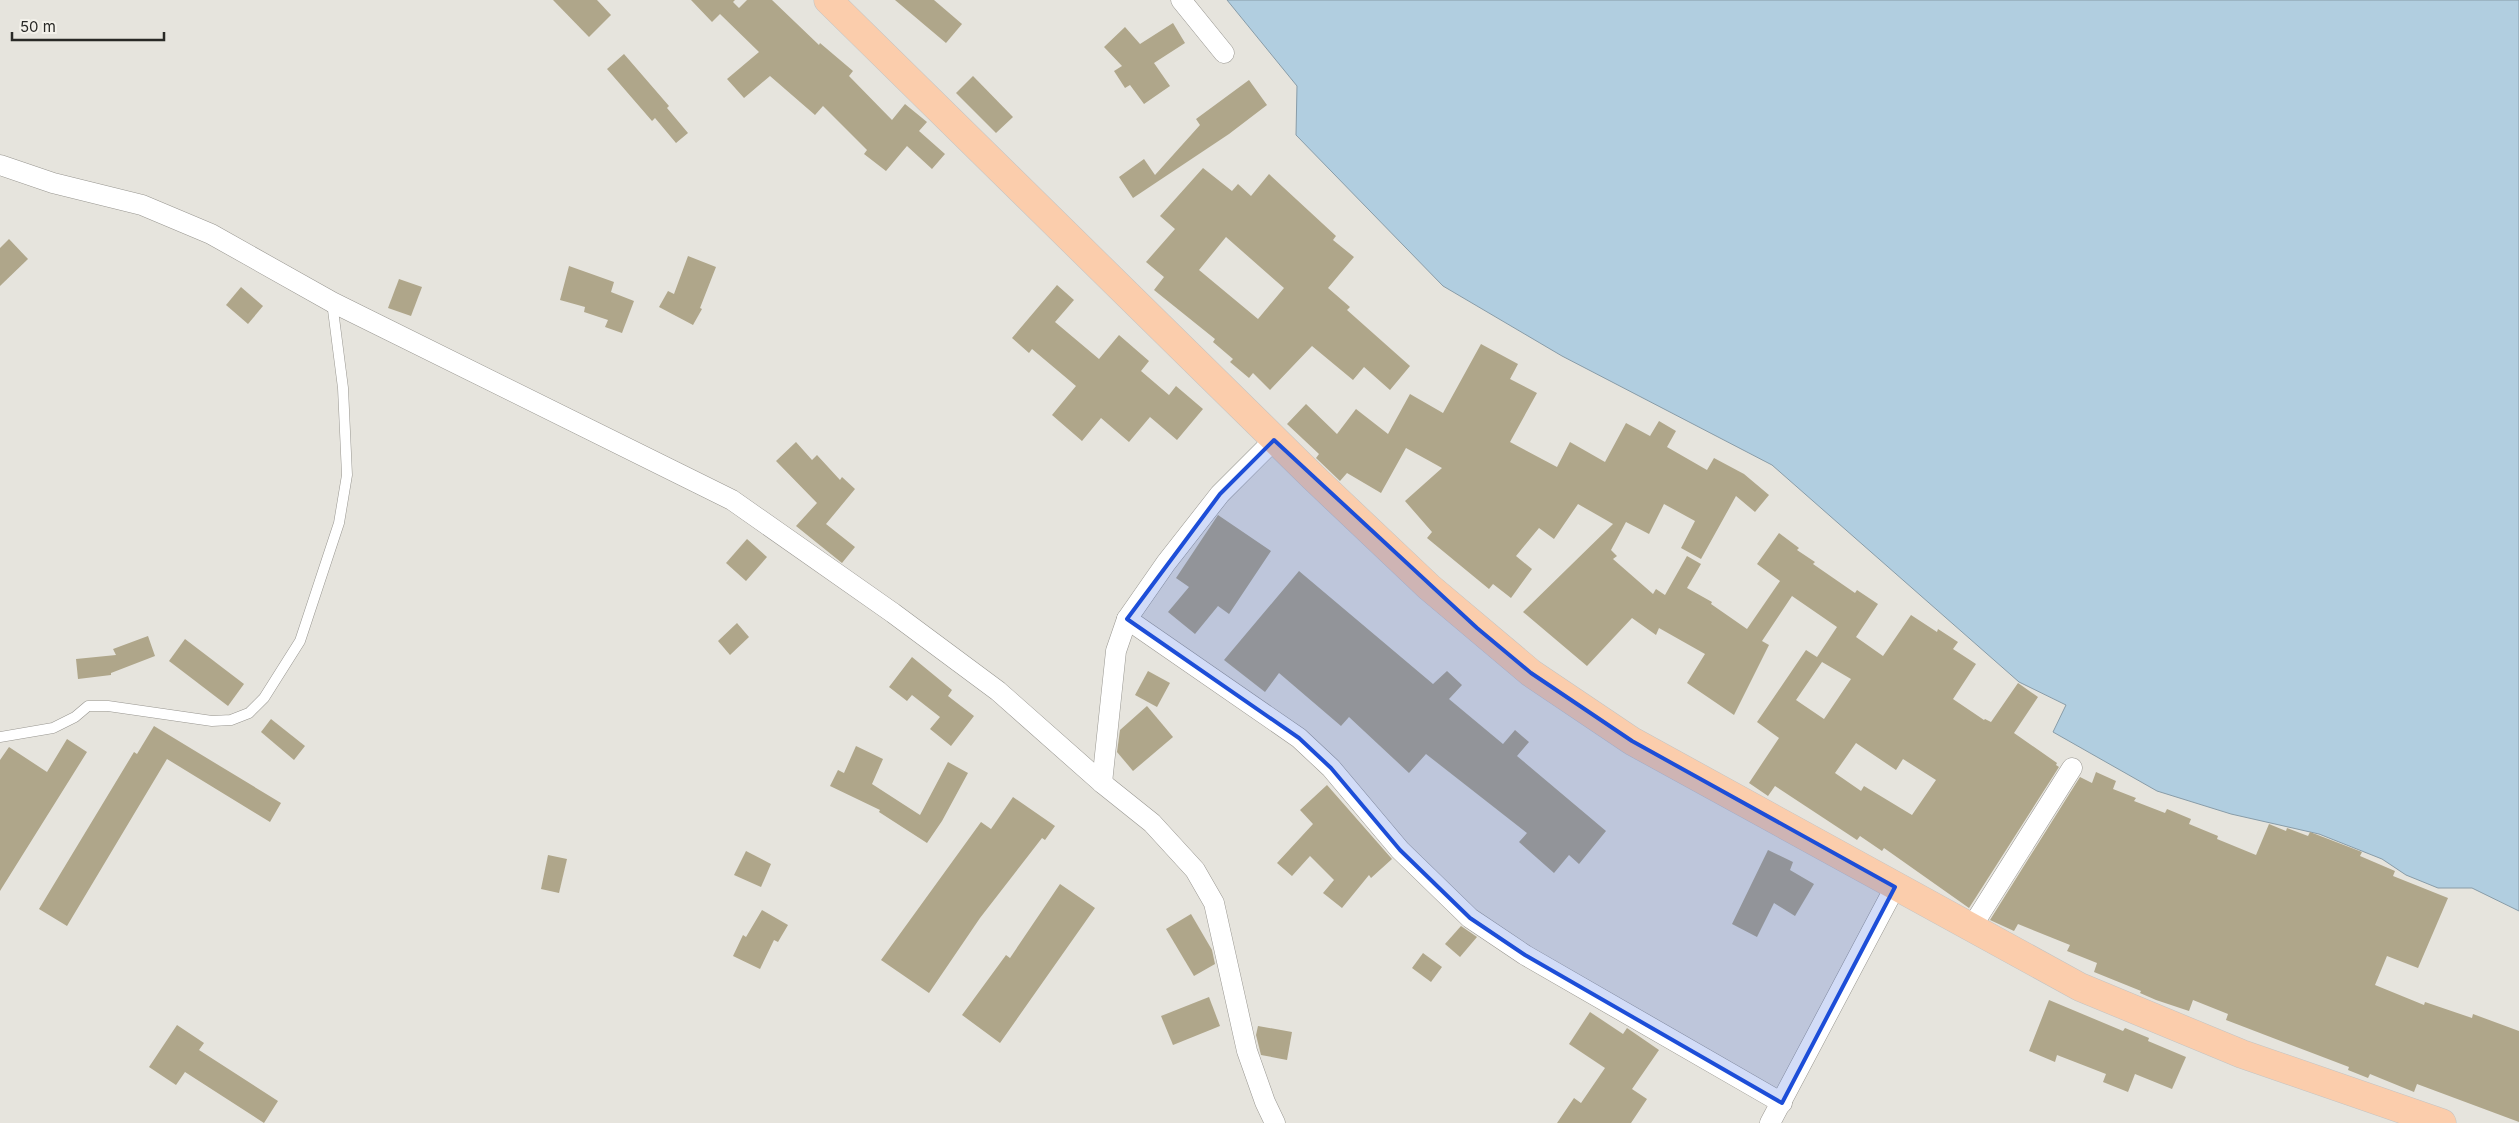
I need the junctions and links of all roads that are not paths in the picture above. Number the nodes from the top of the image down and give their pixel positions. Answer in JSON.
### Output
{"nodes":[{"id":1,"x":828,"y":0,"type":"edge"},
{"id":2,"x":1181,"y":0,"type":"edge"},
{"id":3,"x":1224,"y":53,"type":"dead end"},
{"id":4,"x":0,"y":165,"type":"edge"},
{"id":5,"x":332,"y":302,"type":"junction"},
{"id":6,"x":1274,"y":440,"type":"junction"},
{"id":7,"x":1127,"y":619,"type":"junction"},
{"id":8,"x":0,"y":737,"type":"edge"},
{"id":9,"x":2072,"y":768,"type":"dead end"},
{"id":10,"x":1102,"y":783,"type":"junction"},
{"id":11,"x":1895,"y":887,"type":"junction"},
{"id":12,"x":1971,"y":928,"type":"junction"},
{"id":13,"x":1782,"y":1103,"type":"junction"},
{"id":14,"x":1275,"y":1123,"type":"edge"},
{"id":15,"x":1770,"y":1123,"type":"edge"},
{"id":16,"x":2442,"y":1123,"type":"edge"}],
"edges":[{"from":1,"to":6,"type":"highway"},
{"from":2,"to":3,"type":"street"},
{"from":4,"to":5,"type":"street"},
{"from":5,"to":8,"type":"lane"},
{"from":5,"to":10,"type":"street"},
{"from":6,"to":7,"type":"street"},
{"from":6,"to":11,"type":"highway"},
{"from":7,"to":10,"type":"street"},
{"from":7,"to":13,"type":"street"},
{"from":9,"to":12,"type":"street"},
{"from":10,"to":14,"type":"street"},
{"from":11,"to":12,"type":"highway"},
{"from":11,"to":13,"type":"street"},
{"from":12,"to":16,"type":"highway"},
{"from":13,"to":15,"type":"street"}]}
